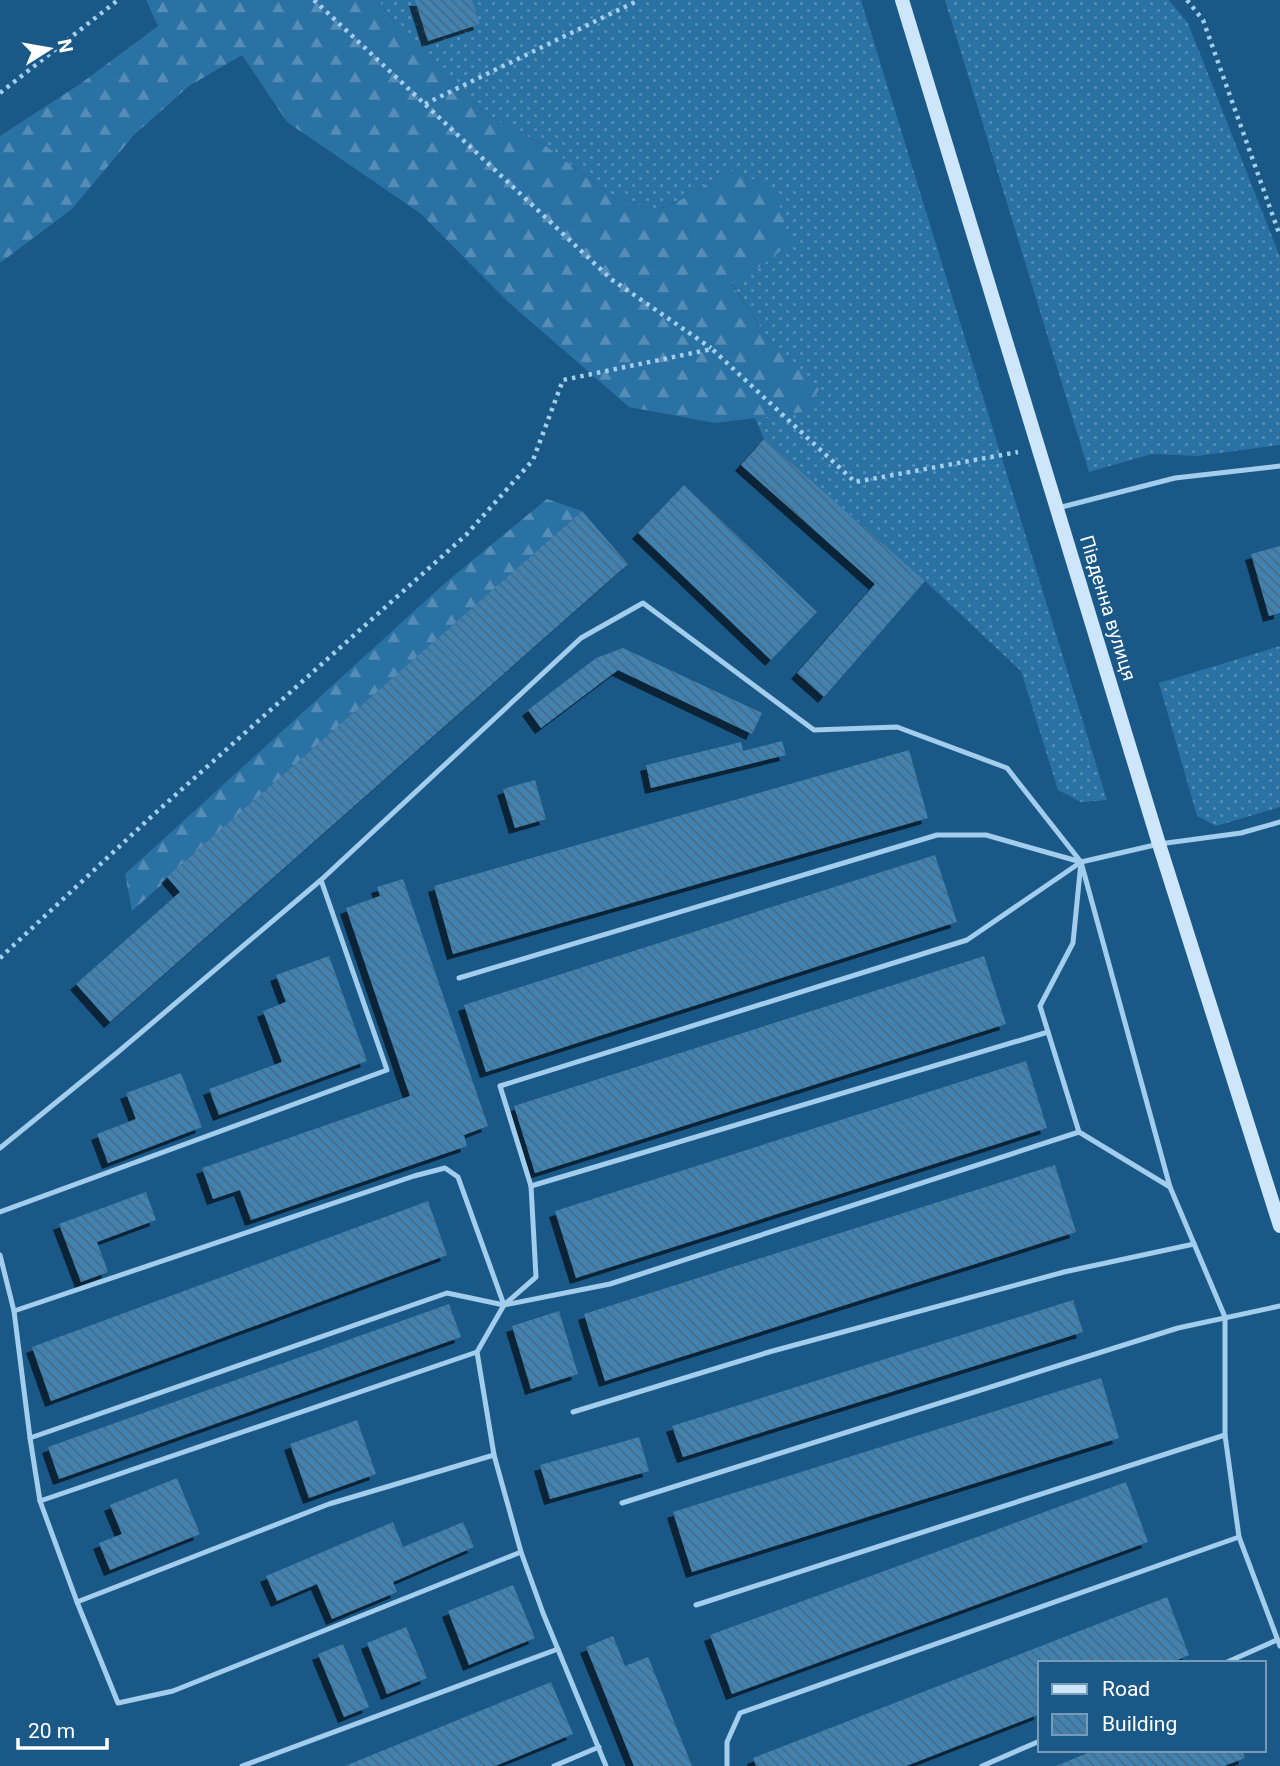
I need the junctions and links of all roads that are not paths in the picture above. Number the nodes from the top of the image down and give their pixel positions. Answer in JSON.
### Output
{"nodes":[{"id":1,"x":902,"y":0,"type":"edge"},
{"id":2,"x":1280,"y":466,"type":"edge"},
{"id":3,"x":1058,"y":508,"type":"junction"},
{"id":4,"x":1280,"y":822,"type":"edge"},
{"id":5,"x":1159,"y":844,"type":"junction"},
{"id":6,"x":1081,"y":862,"type":"junction"},
{"id":7,"x":321,"y":880,"type":"junction"},
{"id":8,"x":458,"y":978,"type":"dead end"},
{"id":9,"x":1048,"y":1032,"type":"junction"},
{"id":10,"x":1079,"y":1132,"type":"junction"},
{"id":11,"x":0,"y":1148,"type":"edge"},
{"id":12,"x":531,"y":1186,"type":"junction"},
{"id":13,"x":1170,"y":1187,"type":"junction"},
{"id":14,"x":1278,"y":1210,"type":"edge"},
{"id":15,"x":0,"y":1212,"type":"edge"},
{"id":16,"x":1280,"y":1226,"type":"edge"},
{"id":17,"x":1194,"y":1244,"type":"junction"},
{"id":18,"x":0,"y":1255,"type":"edge"},
{"id":19,"x":504,"y":1305,"type":"junction"},
{"id":20,"x":1280,"y":1306,"type":"edge"},
{"id":21,"x":14,"y":1311,"type":"junction"},
{"id":22,"x":1225,"y":1317,"type":"junction"},
{"id":23,"x":477,"y":1352,"type":"junction"},
{"id":24,"x":573,"y":1412,"type":"dead end"},
{"id":25,"x":1225,"y":1435,"type":"junction"},
{"id":26,"x":30,"y":1438,"type":"junction"},
{"id":27,"x":494,"y":1455,"type":"junction"},
{"id":28,"x":40,"y":1501,"type":"junction"},
{"id":29,"x":622,"y":1503,"type":"dead end"},
{"id":30,"x":1239,"y":1537,"type":"junction"},
{"id":31,"x":521,"y":1552,"type":"junction"},
{"id":32,"x":77,"y":1602,"type":"junction"},
{"id":33,"x":696,"y":1605,"type":"dead end"},
{"id":34,"x":1279,"y":1643,"type":"edge"},
{"id":35,"x":558,"y":1649,"type":"junction"},
{"id":36,"x":1230,"y":1661,"type":"edge"},
{"id":37,"x":1038,"y":1742,"type":"edge"},
{"id":38,"x":598,"y":1747,"type":"junction"},
{"id":39,"x":242,"y":1766,"type":"edge"},
{"id":40,"x":554,"y":1766,"type":"edge"},
{"id":41,"x":606,"y":1766,"type":"edge"},
{"id":42,"x":727,"y":1766,"type":"edge"},
{"id":43,"x":982,"y":1766,"type":"edge"}],
"edges":[{"from":1,"to":3,"type":"street","name":"Південна вулиця"},
{"from":2,"to":3,"type":"lane"},
{"from":3,"to":5,"type":"street","name":"Південна вулиця"},
{"from":4,"to":5,"type":"lane"},
{"from":5,"to":6,"type":"lane"},
{"from":5,"to":14,"type":"street","name":"Південна вулиця"},
{"from":6,"to":7,"type":"lane"},
{"from":6,"to":8,"type":"lane"},
{"from":6,"to":9,"type":"lane"},
{"from":6,"to":12,"type":"lane"},
{"from":6,"to":13,"type":"lane"},
{"from":7,"to":11,"type":"lane"},
{"from":7,"to":15,"type":"lane"},
{"from":9,"to":10,"type":"lane"},
{"from":9,"to":12,"type":"lane"},
{"from":10,"to":13,"type":"lane"},
{"from":10,"to":19,"type":"lane"},
{"from":12,"to":19,"type":"lane"},
{"from":13,"to":17,"type":"lane"},
{"from":14,"to":16,"type":"street","name":"Південна вулиця"},
{"from":17,"to":22,"type":"lane"},
{"from":17,"to":24,"type":"lane"},
{"from":18,"to":21,"type":"lane"},
{"from":19,"to":21,"type":"lane"},
{"from":19,"to":23,"type":"lane"},
{"from":19,"to":26,"type":"lane"},
{"from":20,"to":22,"type":"lane"},
{"from":21,"to":26,"type":"lane"},
{"from":22,"to":25,"type":"lane"},
{"from":22,"to":29,"type":"lane"},
{"from":23,"to":27,"type":"lane"},
{"from":23,"to":28,"type":"lane"},
{"from":25,"to":30,"type":"lane"},
{"from":25,"to":33,"type":"lane"},
{"from":26,"to":28,"type":"lane"},
{"from":27,"to":31,"type":"lane"},
{"from":27,"to":32,"type":"lane"},
{"from":28,"to":32,"type":"lane"},
{"from":30,"to":34,"type":"lane"},
{"from":30,"to":42,"type":"lane"},
{"from":31,"to":32,"type":"lane"},
{"from":31,"to":35,"type":"lane"},
{"from":34,"to":36,"type":"lane"},
{"from":35,"to":38,"type":"lane"},
{"from":35,"to":39,"type":"lane"},
{"from":37,"to":43,"type":"lane"},
{"from":38,"to":40,"type":"lane"},
{"from":38,"to":41,"type":"lane"}]}
